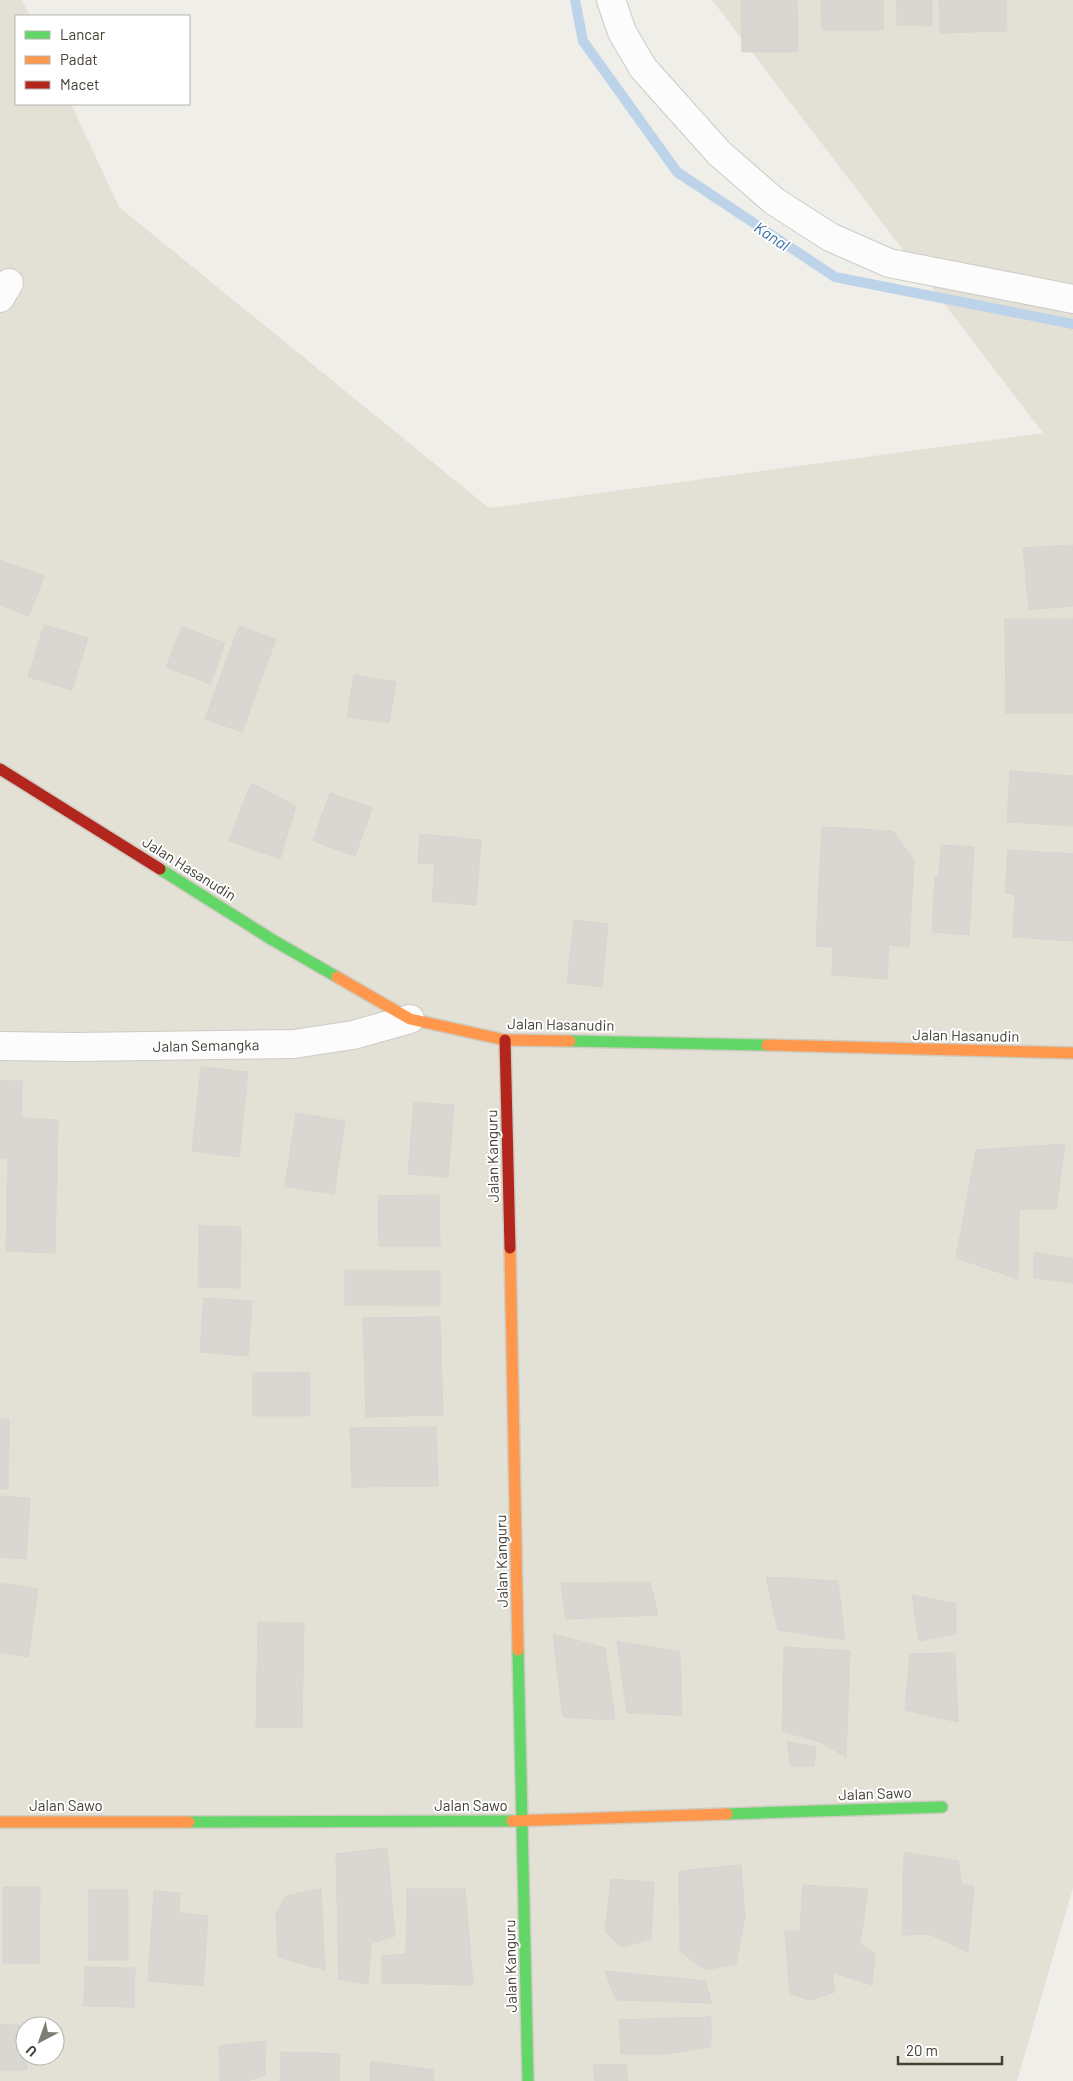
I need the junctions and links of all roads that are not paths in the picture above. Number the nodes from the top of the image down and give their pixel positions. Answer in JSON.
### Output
{"nodes":[{"id":1,"x":611,"y":0,"type":"edge"},
{"id":2,"x":1073,"y":299,"type":"edge"},
{"id":3,"x":0,"y":770,"type":"edge"},
{"id":4,"x":410,"y":1019,"type":"junction"},
{"id":5,"x":505,"y":1040,"type":"junction"},
{"id":6,"x":0,"y":1046,"type":"edge"},
{"id":7,"x":1073,"y":1052,"type":"edge"},
{"id":8,"x":942,"y":1807,"type":"dead end"},
{"id":9,"x":523,"y":1821,"type":"junction"},
{"id":10,"x":0,"y":1822,"type":"edge"},
{"id":11,"x":528,"y":2081,"type":"edge"}],
"edges":[{"from":1,"to":2,"type":"street"},
{"from":3,"to":4,"type":"street","name":"Jalan Hasanudin"},
{"from":4,"to":5,"type":"street","name":"Jalan Hasanudin"},
{"from":4,"to":6,"type":"street","name":"Jalan Semangka"},
{"from":5,"to":7,"type":"street","name":"Jalan Hasanudin"},
{"from":5,"to":9,"type":"street","name":"Jalan Kanguru"},
{"from":8,"to":9,"type":"street","name":"Jalan Sawo"},
{"from":9,"to":10,"type":"street","name":"Jalan Sawo"},
{"from":9,"to":11,"type":"street","name":"Jalan Kanguru"}]}
